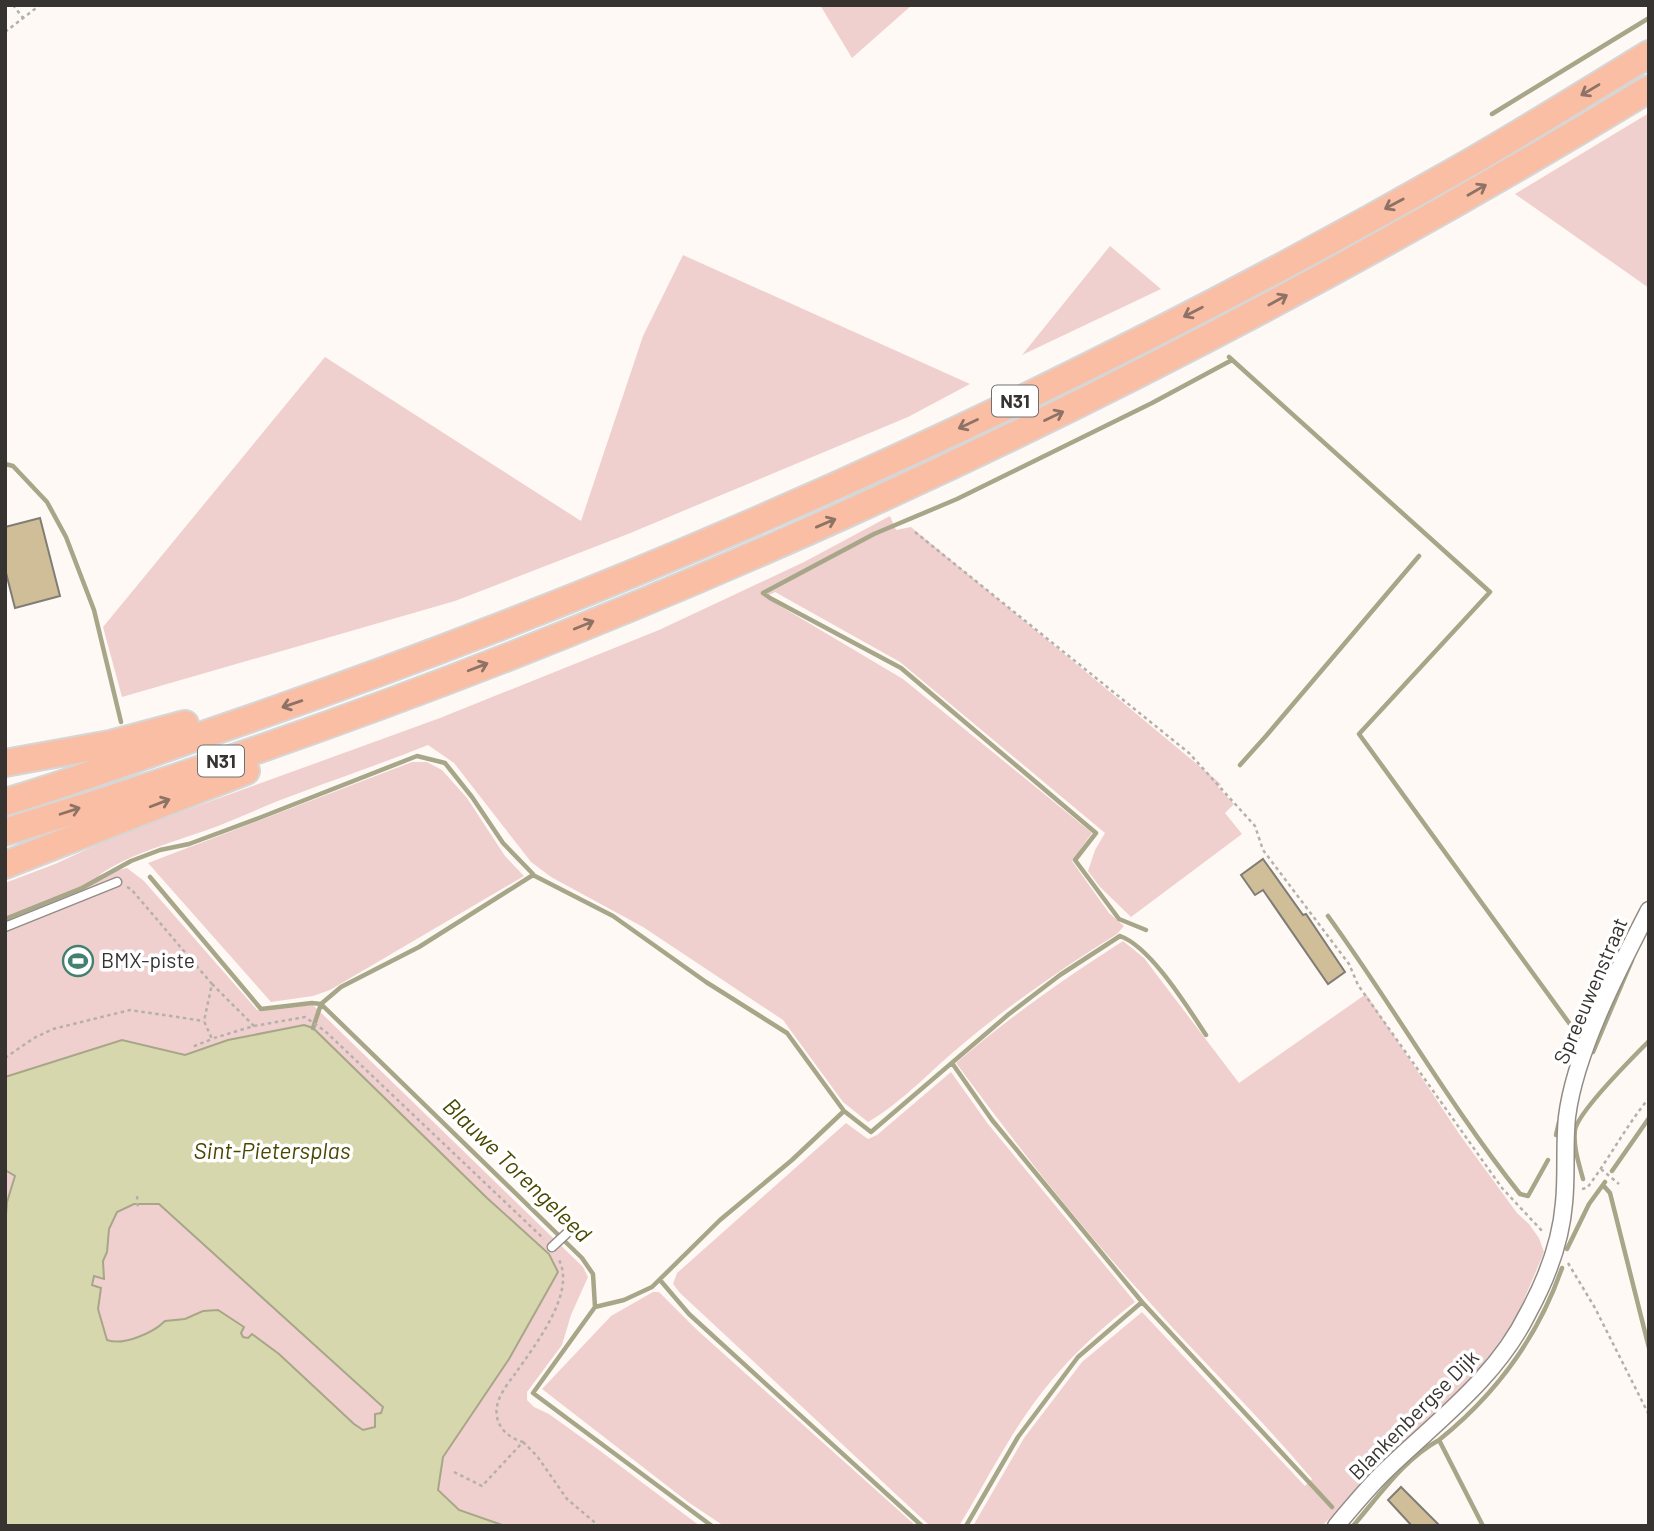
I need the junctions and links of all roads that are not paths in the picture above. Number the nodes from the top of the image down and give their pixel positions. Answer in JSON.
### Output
{"nodes":[{"id":1,"x":1649,"y":54,"type":"edge"},
{"id":2,"x":1649,"y":89,"type":"edge"},
{"id":3,"x":435,"y":684,"type":"junction"},
{"id":4,"x":234,"y":724,"type":"junction"},
{"id":5,"x":5,"y":763,"type":"edge"},
{"id":6,"x":5,"y":802,"type":"edge"},
{"id":7,"x":5,"y":832,"type":"edge"},
{"id":8,"x":5,"y":865,"type":"edge"},
{"id":9,"x":117,"y":882,"type":"road end"},
{"id":10,"x":1649,"y":910,"type":"edge"},
{"id":11,"x":5,"y":927,"type":"edge"},
{"id":12,"x":1563,"y":1215,"type":"joint"},
{"id":13,"x":566,"y":1234,"type":"dead end"},
{"id":14,"x":552,"y":1247,"type":"road end"},
{"id":15,"x":1336,"y":1526,"type":"edge"}],
"edges":[{"from":1,"to":4,"type":"highway","number":"N31","one_way":true},
{"from":3,"to":2,"type":"highway","number":"N31","one_way":true},
{"from":7,"to":3,"type":"highway","number":"N31","one_way":true},
{"from":8,"to":3,"type":"highway","one_way":true},
{"from":4,"to":5,"type":"highway"},
{"from":4,"to":6,"type":"highway","number":"N31"},
{"from":9,"to":11,"type":"lane"},
{"from":10,"to":12,"type":"street","name":"Spreeuwenstraat"},
{"from":12,"to":15,"type":"street","name":"Blankenbergse Dijk"},
{"from":13,"to":14,"type":"lane"}]}
